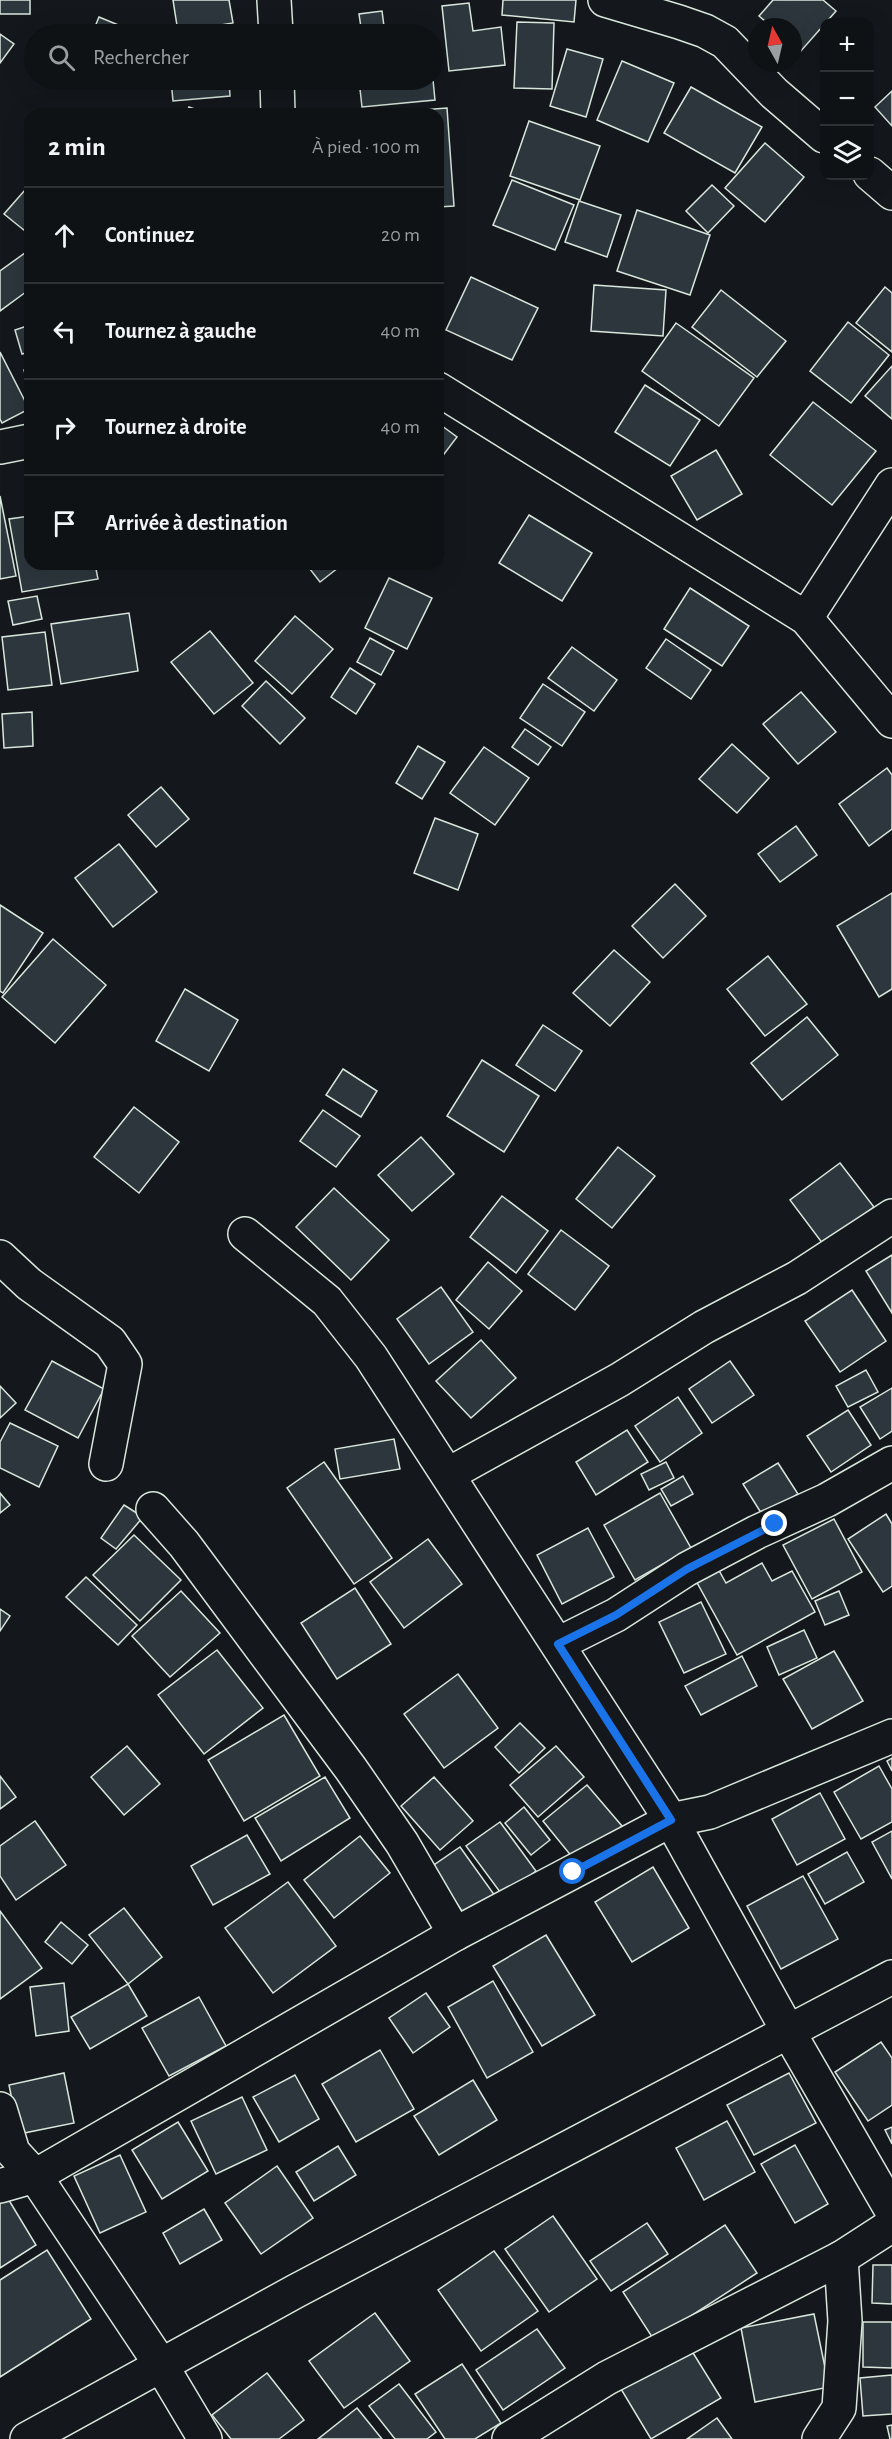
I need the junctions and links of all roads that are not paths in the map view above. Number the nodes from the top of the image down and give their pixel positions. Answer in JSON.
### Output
{"nodes":[{"id":1,"x":274,"y":0,"type":"edge"},
{"id":2,"x":605,"y":0,"type":"edge"},
{"id":3,"x":275,"y":24,"type":"edge"},
{"id":4,"x":277,"y":90,"type":"edge"},
{"id":5,"x":278,"y":108,"type":"edge"},
{"id":6,"x":820,"y":132,"type":"edge"},
{"id":7,"x":874,"y":177,"type":"edge"},
{"id":8,"x":892,"y":193,"type":"edge"},
{"id":9,"x":444,"y":393,"type":"edge"},
{"id":10,"x":24,"y":442,"type":"edge"},
{"id":11,"x":0,"y":447,"type":"edge"},
{"id":12,"x":892,"y":485,"type":"edge"},
{"id":13,"x":806,"y":618,"type":"junction"},
{"id":14,"x":892,"y":721,"type":"edge"},
{"id":15,"x":892,"y":1216,"type":"edge"},
{"id":16,"x":245,"y":1234,"type":"dead end"},
{"id":17,"x":0,"y":1257,"type":"edge"},
{"id":18,"x":892,"y":1463,"type":"edge"},
{"id":19,"x":105,"y":1464,"type":"dead end"},
{"id":20,"x":448,"y":1474,"type":"junction"},
{"id":21,"x":153,"y":1509,"type":"dead end"},
{"id":22,"x":558,"y":1644,"type":"junction"},
{"id":23,"x":892,"y":1736,"type":"edge"},
{"id":24,"x":671,"y":1820,"type":"junction"},
{"id":25,"x":455,"y":1934,"type":"junction"},
{"id":26,"x":892,"y":1977,"type":"edge"},
{"id":27,"x":788,"y":2031,"type":"junction"},
{"id":28,"x":0,"y":2109,"type":"edge"},
{"id":29,"x":35,"y":2176,"type":"junction"},
{"id":30,"x":0,"y":2186,"type":"edge"},
{"id":31,"x":892,"y":2211,"type":"edge"},
{"id":32,"x":892,"y":2225,"type":"edge"},
{"id":33,"x":841,"y":2258,"type":"junction"},
{"id":34,"x":161,"y":2365,"type":"junction"},
{"id":35,"x":27,"y":2439,"type":"edge"},
{"id":36,"x":205,"y":2439,"type":"edge"},
{"id":37,"x":509,"y":2439,"type":"edge"},
{"id":38,"x":819,"y":2439,"type":"edge"}],
"edges":[{"from":1,"to":3,"type":"street"},
{"from":2,"to":6,"type":"street"},
{"from":4,"to":5,"type":"street"},
{"from":7,"to":8,"type":"street"},
{"from":9,"to":13,"type":"street"},
{"from":10,"to":11,"type":"street"},
{"from":12,"to":13,"type":"street"},
{"from":13,"to":14,"type":"street"},
{"from":15,"to":20,"type":"street"},
{"from":16,"to":20,"type":"street"},
{"from":17,"to":19,"type":"street"},
{"from":18,"to":22,"type":"street"},
{"from":20,"to":22,"type":"street"},
{"from":21,"to":25,"type":"street"},
{"from":22,"to":24,"type":"street"},
{"from":23,"to":24,"type":"street"},
{"from":24,"to":25,"type":"street"},
{"from":24,"to":27,"type":"street"},
{"from":25,"to":29,"type":"street"},
{"from":26,"to":27,"type":"street"},
{"from":27,"to":31,"type":"street"},
{"from":27,"to":34,"type":"street"},
{"from":28,"to":29,"type":"street"},
{"from":29,"to":30,"type":"street"},
{"from":29,"to":34,"type":"street"},
{"from":32,"to":33,"type":"street"},
{"from":33,"to":37,"type":"street"},
{"from":33,"to":38,"type":"street"},
{"from":34,"to":35,"type":"street"},
{"from":34,"to":36,"type":"street"}]}
